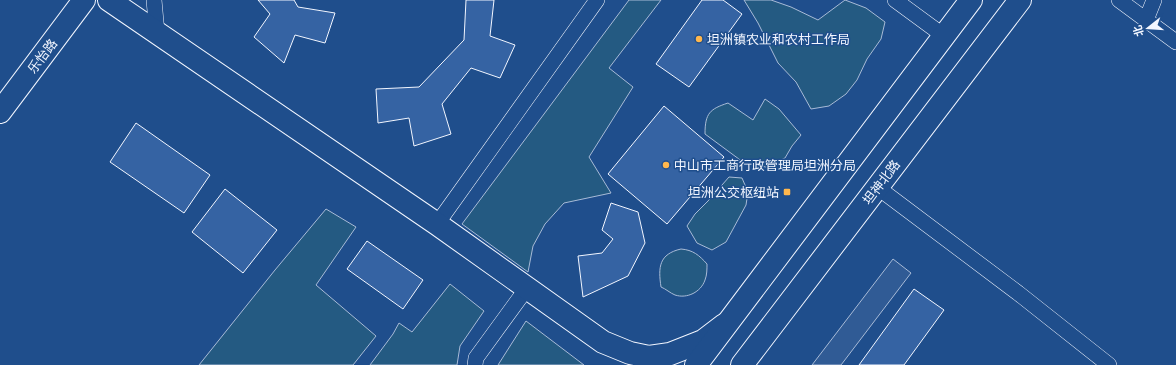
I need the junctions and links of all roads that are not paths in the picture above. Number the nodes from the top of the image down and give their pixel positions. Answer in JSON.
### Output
{"nodes":[{"id":1,"x":84,"y":0,"type":"edge"},
{"id":2,"x":109,"y":0,"type":"edge"},
{"id":3,"x":154,"y":0,"type":"edge"},
{"id":4,"x":597,"y":0,"type":"edge"},
{"id":5,"x":895,"y":0,"type":"edge"},
{"id":6,"x":971,"y":0,"type":"edge"},
{"id":7,"x":1020,"y":0,"type":"edge"},
{"id":8,"x":1120,"y":0,"type":"edge"},
{"id":9,"x":1154,"y":0,"type":"edge"},
{"id":10,"x":1146,"y":20,"type":"junction"},
{"id":11,"x":157,"y":33,"type":"junction"},
{"id":12,"x":944,"y":36,"type":"junction"},
{"id":13,"x":1176,"y":42,"type":"edge"},
{"id":14,"x":0,"y":112,"type":"edge"},
{"id":15,"x":877,"y":187,"type":"junction"},
{"id":16,"x":437,"y":224,"type":"junction"},
{"id":17,"x":527,"y":288,"type":"junction"},
{"id":18,"x":729,"y":321,"type":"junction"},
{"id":19,"x":603,"y":342,"type":"junction"},
{"id":20,"x":748,"y":360,"type":"edge"},
{"id":21,"x":475,"y":365,"type":"edge"},
{"id":22,"x":618,"y":365,"type":"edge"},
{"id":23,"x":696,"y":365,"type":"edge"},
{"id":24,"x":1109,"y":365,"type":"edge"}],
"edges":[{"from":1,"to":14,"type":"main road","name":"乐怡路"},
{"from":2,"to":11,"type":"main road"},
{"from":3,"to":11,"type":"street"},
{"from":4,"to":16,"type":"street"},
{"from":5,"to":12,"type":"street"},
{"from":6,"to":12,"type":"main road"},
{"from":7,"to":15,"type":"main road","name":"坦神北路"},
{"from":8,"to":10,"type":"street"},
{"from":9,"to":10,"type":"street"},
{"from":10,"to":13,"type":"street"},
{"from":11,"to":16,"type":"main road"},
{"from":12,"to":18,"type":"main road"},
{"from":15,"to":20,"type":"main road","name":"坦神北路"},
{"from":15,"to":24,"type":"street"},
{"from":16,"to":17,"type":"main road"},
{"from":17,"to":19,"type":"main road"},
{"from":17,"to":21,"type":"street"},
{"from":18,"to":19,"type":"main road"},
{"from":18,"to":23,"type":"main road"},
{"from":19,"to":22,"type":"main road"}]}
